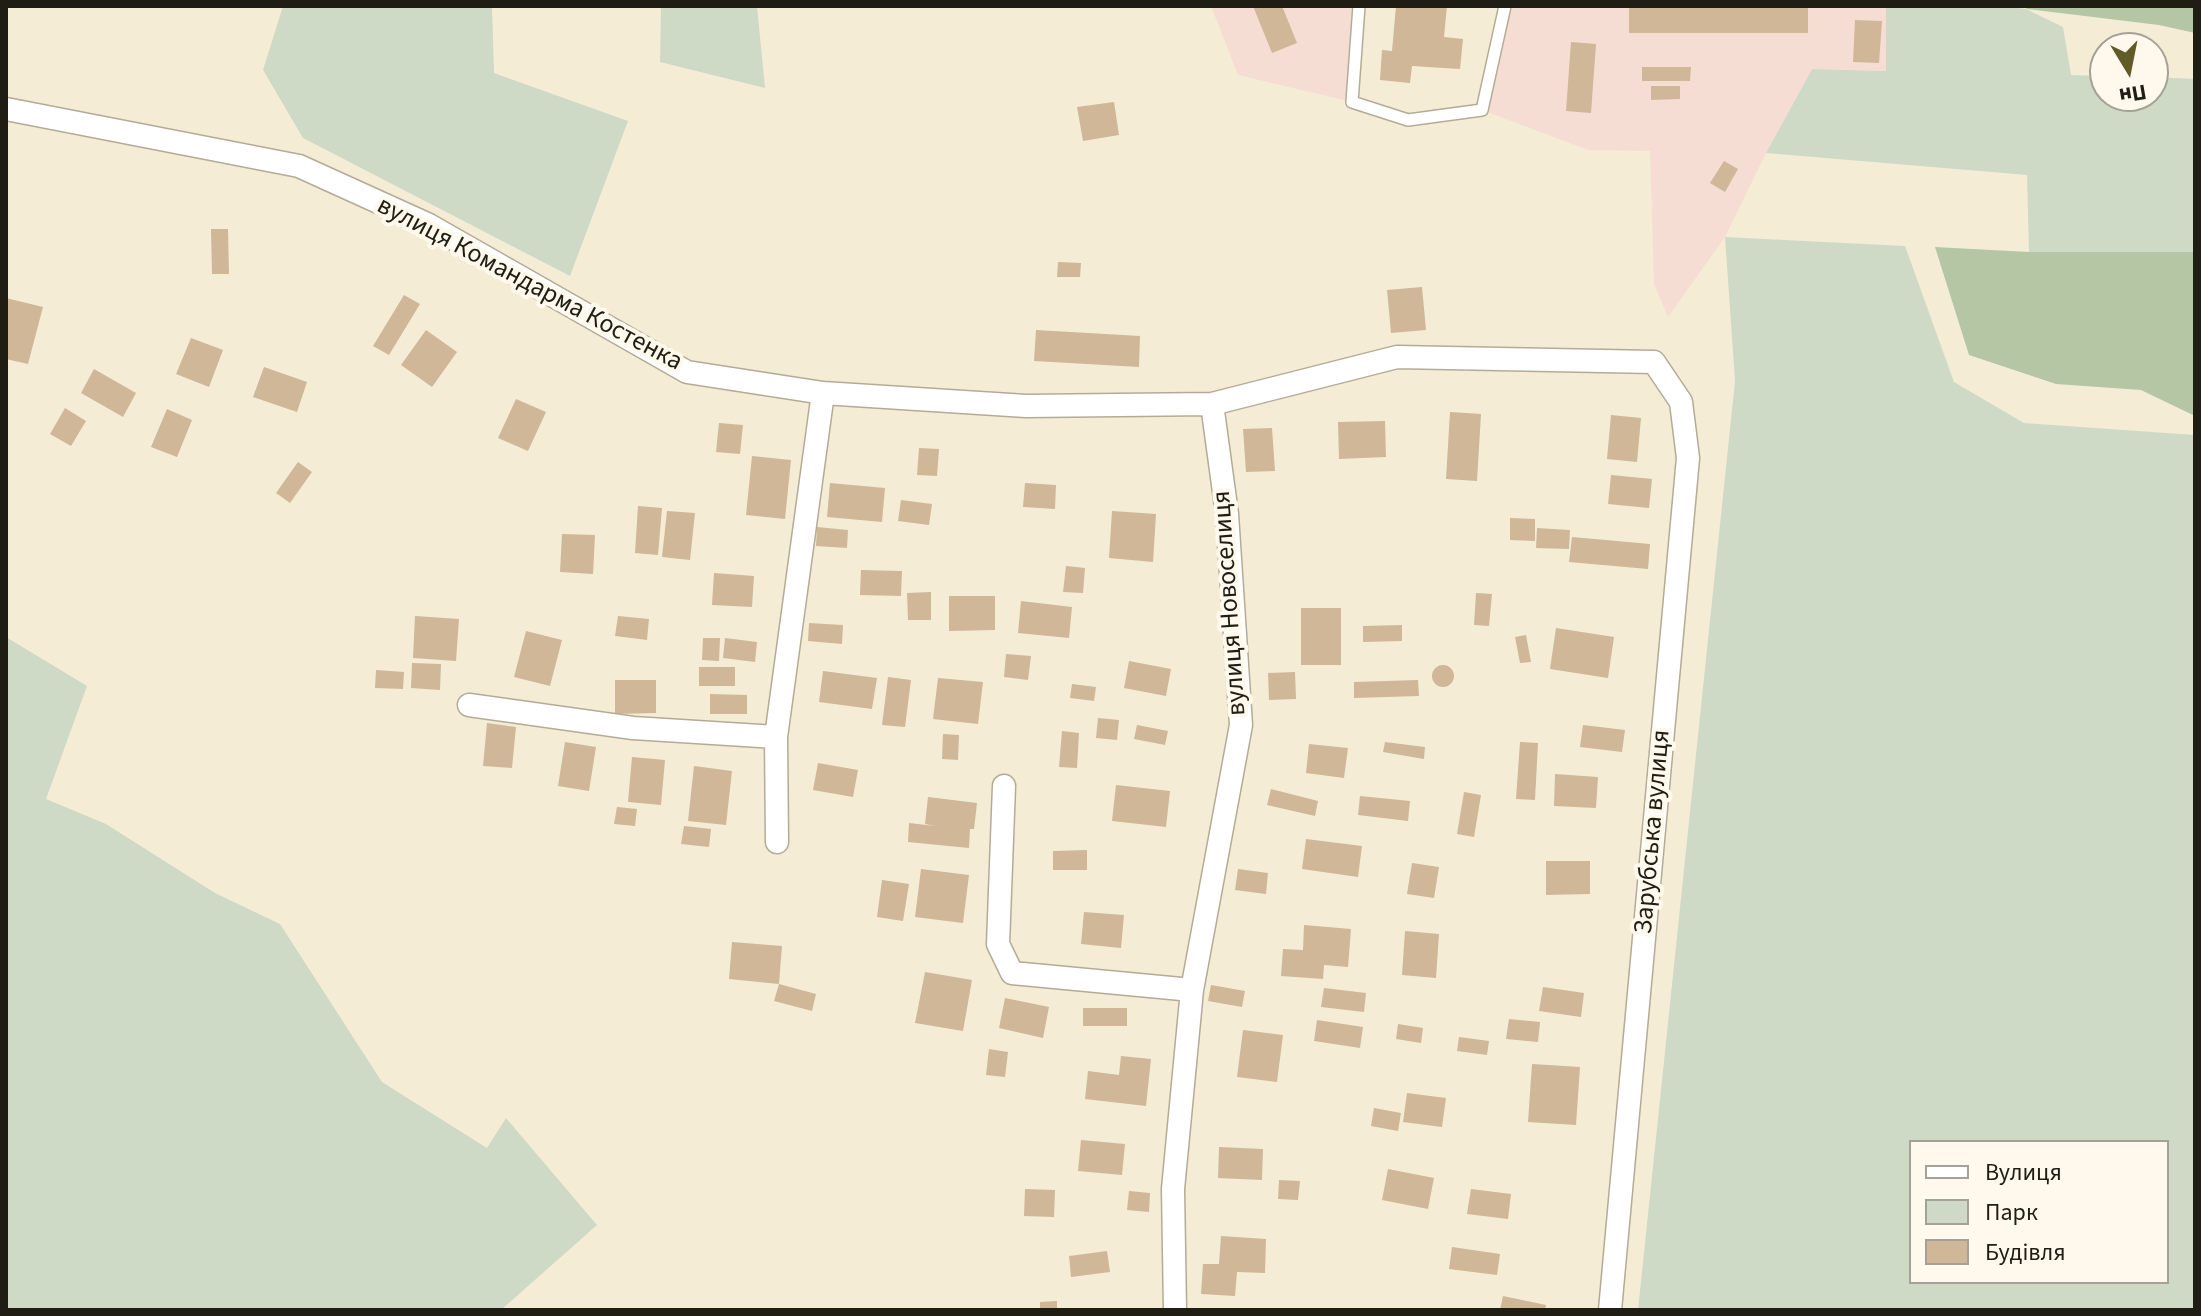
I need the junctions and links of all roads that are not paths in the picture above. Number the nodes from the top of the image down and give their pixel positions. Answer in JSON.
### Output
{"nodes":[{"id":1,"x":1359,"y":6,"type":"edge"},
{"id":2,"x":1505,"y":6,"type":"edge"},
{"id":3,"x":6,"y":109,"type":"edge"},
{"id":4,"x":1654,"y":362,"type":"joint"},
{"id":5,"x":823,"y":393,"type":"junction"},
{"id":6,"x":1212,"y":404,"type":"junction"},
{"id":7,"x":469,"y":705,"type":"dead end"},
{"id":8,"x":776,"y":737,"type":"junction"},
{"id":9,"x":1004,"y":786,"type":"dead end"},
{"id":10,"x":777,"y":842,"type":"dead end"},
{"id":11,"x":1192,"y":990,"type":"junction"},
{"id":12,"x":1175,"y":1310,"type":"edge"},
{"id":13,"x":1610,"y":1310,"type":"edge"}],
"edges":[{"from":1,"to":2,"type":"lane"},
{"from":3,"to":5,"type":"street","name":"вулиця Командарма Костенка"},
{"from":4,"to":6,"type":"street","name":"вулиця Командарма Костенка"},
{"from":4,"to":13,"type":"street","name":"Зарубська вулиця"},
{"from":5,"to":6,"type":"street","name":"вулиця Командарма Костенка"},
{"from":5,"to":8,"type":"street"},
{"from":6,"to":11,"type":"street","name":"вулиця Новоселиця"},
{"from":7,"to":8,"type":"street"},
{"from":8,"to":10,"type":"street"},
{"from":9,"to":11,"type":"street"},
{"from":11,"to":12,"type":"street","name":"вулиця Новоселиця"}]}
